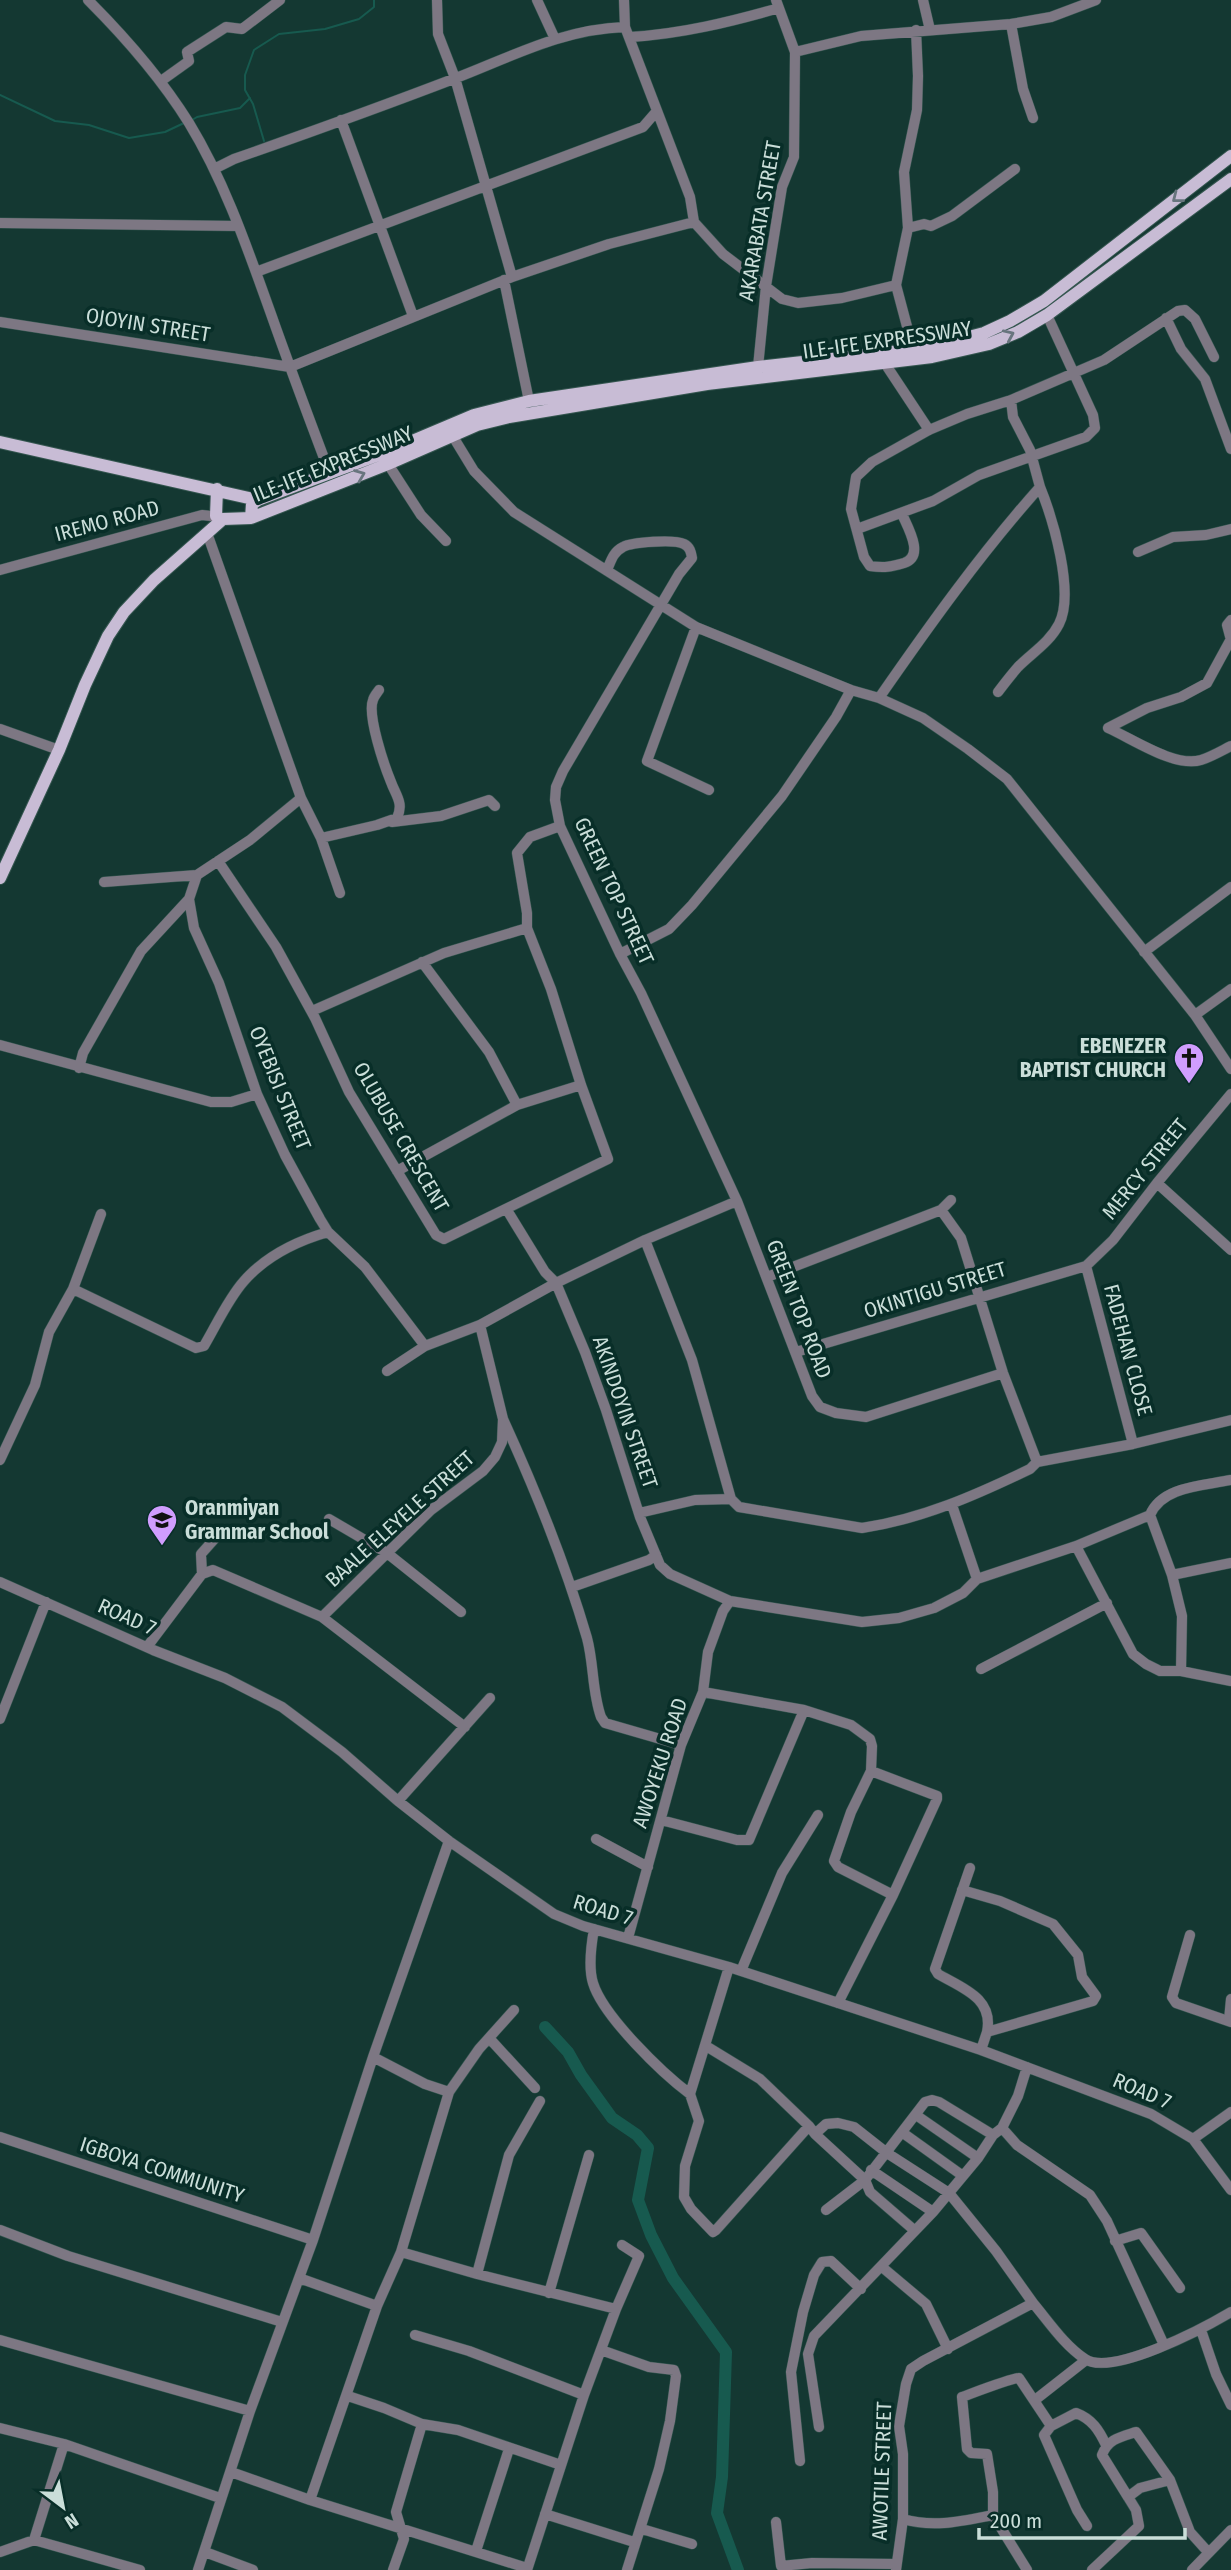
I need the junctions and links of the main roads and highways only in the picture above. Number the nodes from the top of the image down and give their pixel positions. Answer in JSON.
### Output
{"nodes":[{"id":1,"x":1231,"y":156,"type":"edge"},
{"id":2,"x":1231,"y":179,"type":"edge"},
{"id":3,"x":449,"y":432,"type":"junction"},
{"id":4,"x":0,"y":442,"type":"edge"},
{"id":5,"x":217,"y":489,"type":"junction"},
{"id":6,"x":258,"y":500,"type":"junction"},
{"id":7,"x":220,"y":517,"type":"junction"},
{"id":8,"x":251,"y":518,"type":"junction"},
{"id":9,"x":0,"y":878,"type":"edge"}],
"edges":[{"from":1,"to":3,"type":"main road","name":"ILE-IFE EXPRESSWAY","one_way":true},
{"from":3,"to":2,"type":"main road","name":"ILE-IFE EXPRESSWAY","one_way":true},
{"from":3,"to":6,"type":"main road","name":"ILE-IFE EXPRESSWAY"},
{"from":8,"to":3,"type":"main road","name":"ILE-IFE EXPRESSWAY","one_way":true},
{"from":4,"to":5,"type":"main road"},
{"from":5,"to":6,"type":"main road"},
{"from":5,"to":7,"type":"main road"},
{"from":6,"to":8,"type":"main road","name":"ILE-IFE EXPRESSWAY"},
{"from":7,"to":8,"type":"main road"},
{"from":7,"to":9,"type":"main road"}]}
